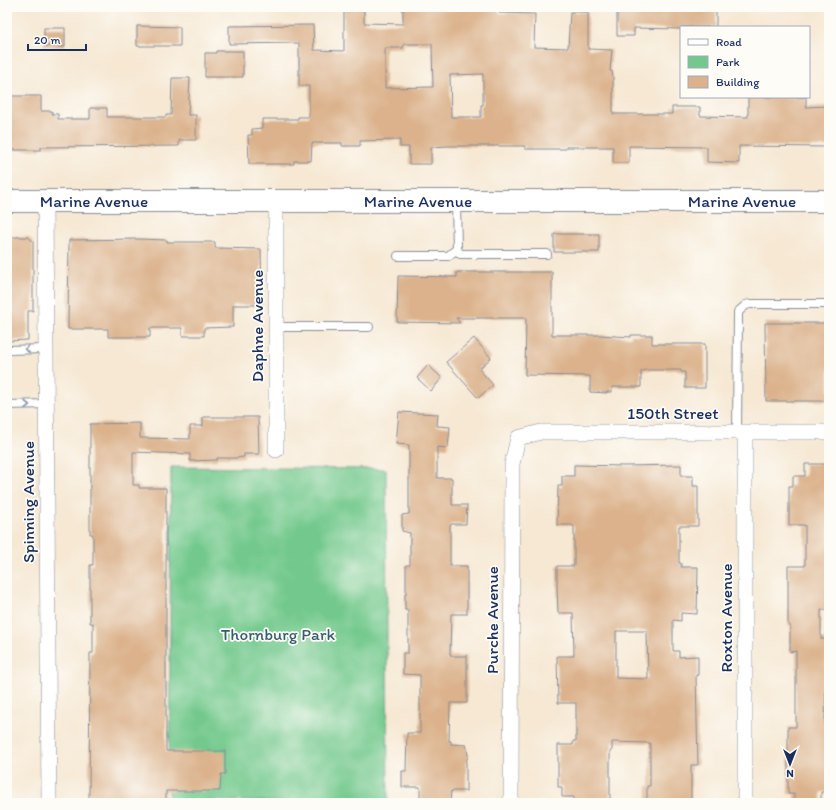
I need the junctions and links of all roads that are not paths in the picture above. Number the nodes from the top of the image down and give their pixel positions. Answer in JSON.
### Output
{"nodes":[{"id":1,"x":7,"y":201,"type":"edge"},
{"id":2,"x":45,"y":201,"type":"junction"},
{"id":3,"x":276,"y":201,"type":"junction"},
{"id":4,"x":456,"y":201,"type":"junction"},
{"id":5,"x":829,"y":201,"type":"edge"},
{"id":6,"x":456,"y":249,"type":"junction"},
{"id":7,"x":547,"y":254,"type":"dead end"},
{"id":8,"x":398,"y":256,"type":"dead end"},
{"id":9,"x":829,"y":304,"type":"edge"},
{"id":10,"x":276,"y":327,"type":"junction"},
{"id":11,"x":369,"y":327,"type":"dead end"},
{"id":12,"x":46,"y":349,"type":"junction"},
{"id":13,"x":7,"y":350,"type":"edge"},
{"id":14,"x":46,"y":404,"type":"junction"},
{"id":15,"x":7,"y":405,"type":"edge"},
{"id":16,"x":829,"y":432,"type":"edge"},
{"id":17,"x":741,"y":433,"type":"junction"},
{"id":18,"x":518,"y":438,"type":"joint"},
{"id":19,"x":276,"y":450,"type":"dead end"},
{"id":20,"x":48,"y":803,"type":"edge"},
{"id":21,"x":511,"y":803,"type":"edge"},
{"id":22,"x":745,"y":803,"type":"edge"}],
"edges":[{"from":1,"to":2,"type":"main road","name":"Marine Avenue"},
{"from":2,"to":3,"type":"main road","name":"Marine Avenue"},
{"from":2,"to":12,"type":"street","name":"Spinning Avenue"},
{"from":3,"to":4,"type":"main road","name":"Marine Avenue"},
{"from":3,"to":10,"type":"street","name":"Daphne Avenue"},
{"from":4,"to":5,"type":"main road","name":"Marine Avenue"},
{"from":4,"to":6,"type":"lane"},
{"from":6,"to":7,"type":"lane"},
{"from":6,"to":8,"type":"lane"},
{"from":9,"to":17,"type":"lane"},
{"from":10,"to":11,"type":"lane"},
{"from":10,"to":19,"type":"street","name":"Daphne Avenue"},
{"from":12,"to":13,"type":"lane","one_way":true},
{"from":12,"to":14,"type":"street","name":"Spinning Avenue"},
{"from":15,"to":14,"type":"lane","one_way":true},
{"from":14,"to":20,"type":"street","name":"Spinning Avenue"},
{"from":16,"to":17,"type":"street","name":"150th Street"},
{"from":17,"to":18,"type":"street","name":"150th Street"},
{"from":17,"to":22,"type":"street","name":"Roxton Avenue"},
{"from":18,"to":21,"type":"street","name":"Purche Avenue"}]}
